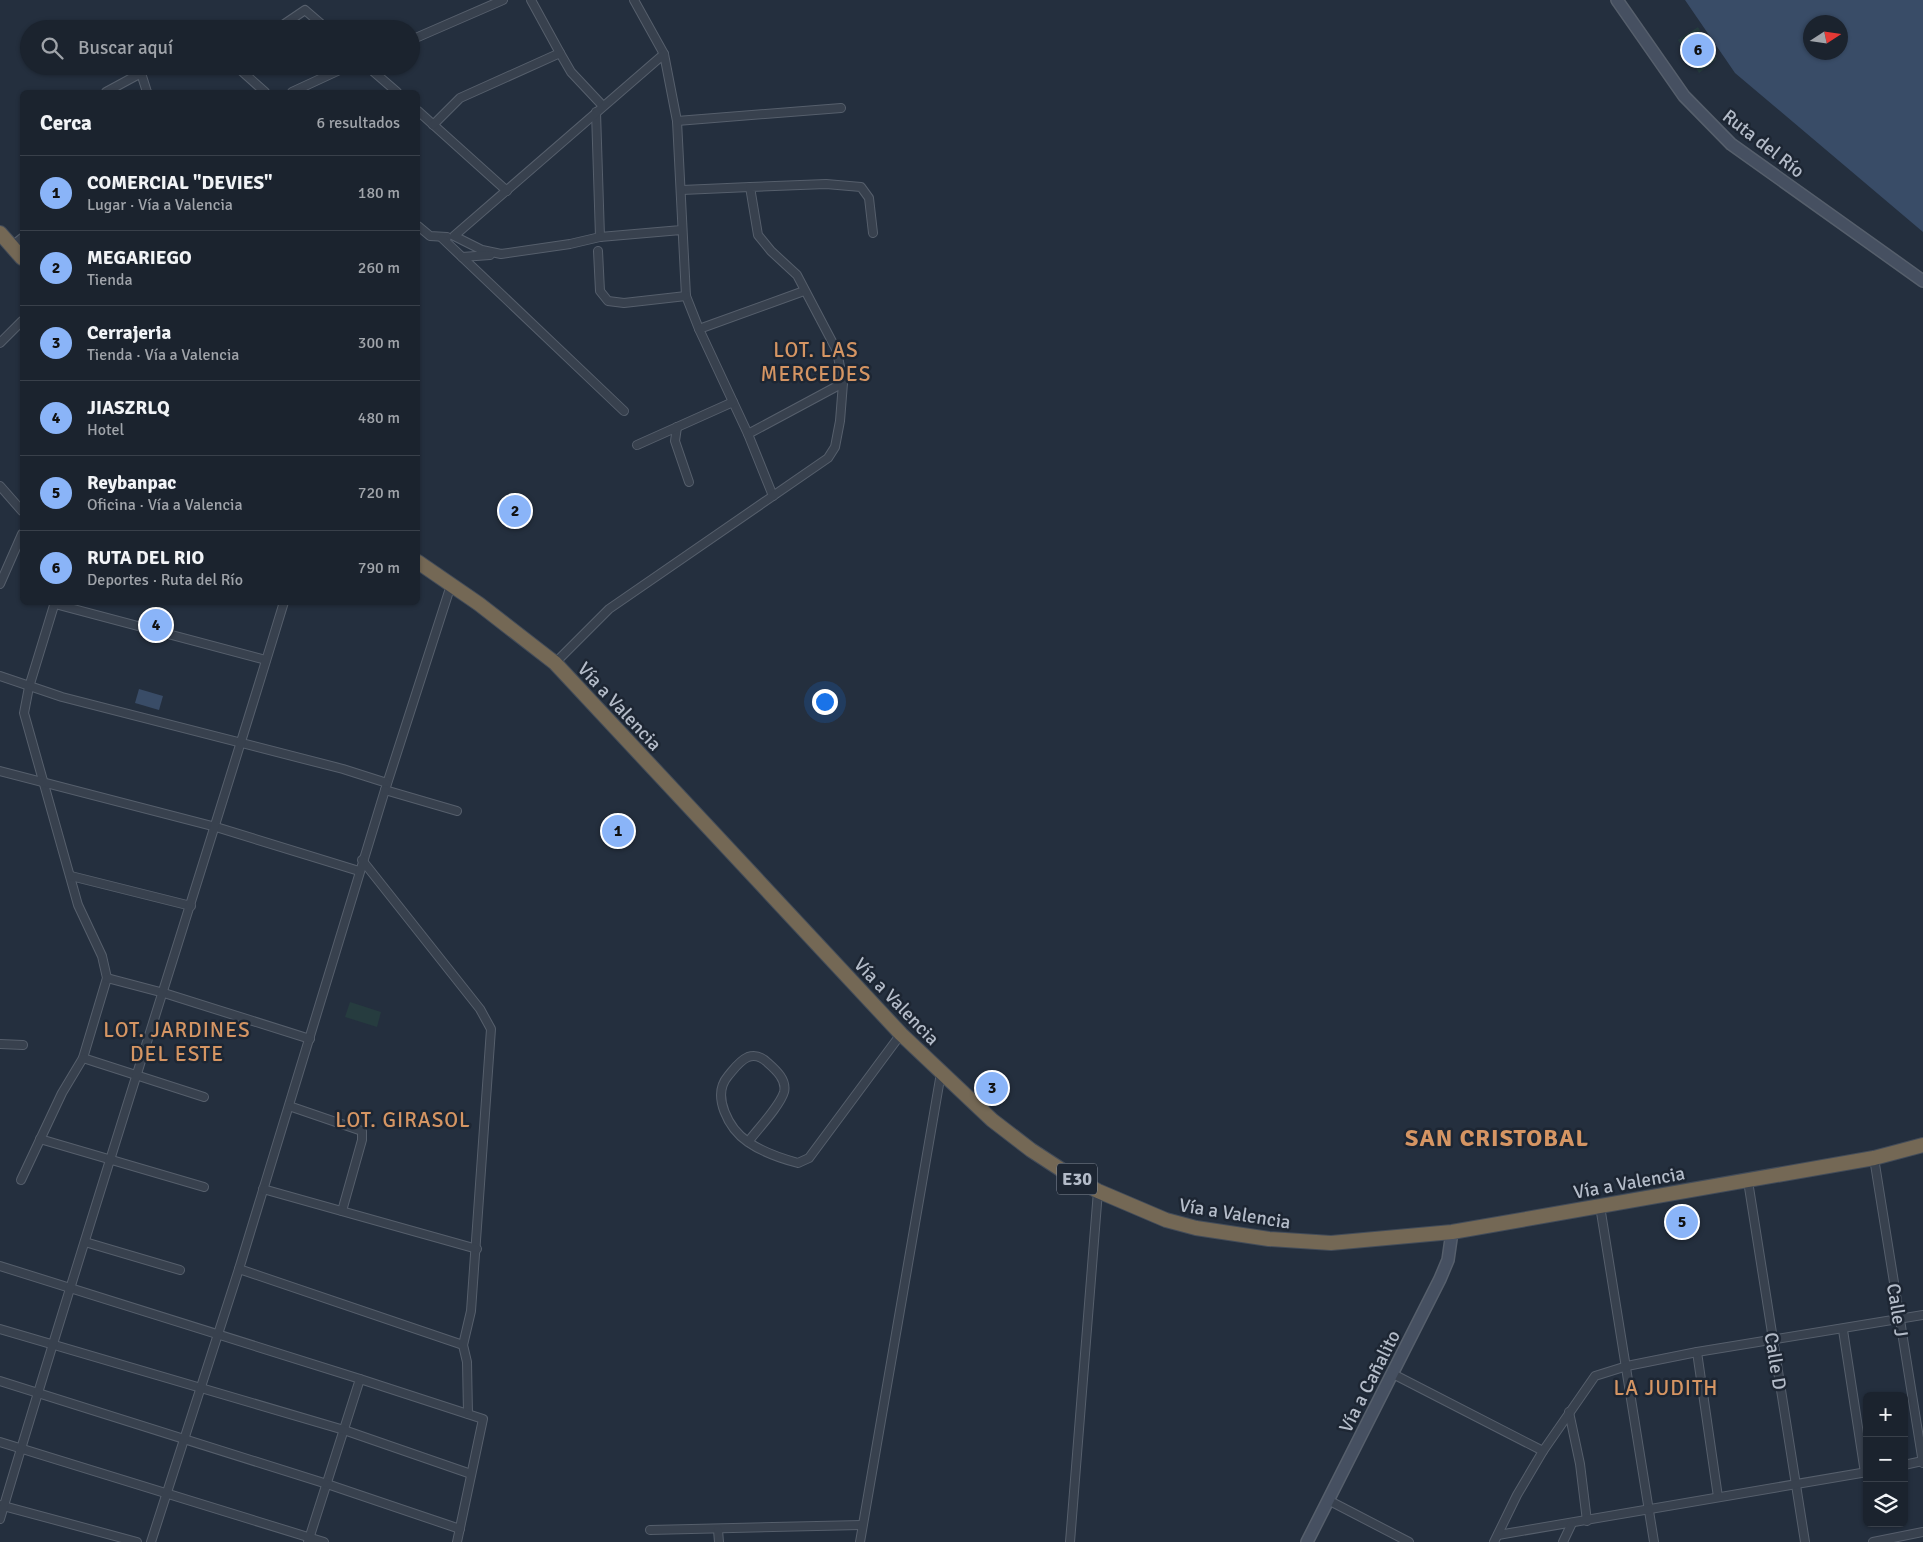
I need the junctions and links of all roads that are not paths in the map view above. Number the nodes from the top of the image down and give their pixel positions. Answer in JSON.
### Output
{"nodes":[{"id":1,"x":503,"y":0,"type":"edge"},
{"id":2,"x":531,"y":0,"type":"edge"},
{"id":3,"x":634,"y":0,"type":"edge"},
{"id":4,"x":1617,"y":0,"type":"edge"},
{"id":5,"x":290,"y":20,"type":"edge"},
{"id":6,"x":317,"y":20,"type":"edge"},
{"id":7,"x":420,"y":36,"type":"edge"},
{"id":8,"x":560,"y":54,"type":"junction"},
{"id":9,"x":664,"y":54,"type":"junction"},
{"id":10,"x":132,"y":75,"type":"edge"},
{"id":11,"x":142,"y":75,"type":"edge"},
{"id":12,"x":246,"y":75,"type":"edge"},
{"id":13,"x":329,"y":75,"type":"edge"},
{"id":14,"x":377,"y":75,"type":"edge"},
{"id":15,"x":109,"y":90,"type":"edge"},
{"id":16,"x":146,"y":90,"type":"edge"},
{"id":17,"x":263,"y":90,"type":"edge"},
{"id":18,"x":296,"y":90,"type":"edge"},
{"id":19,"x":395,"y":90,"type":"edge"},
{"id":20,"x":602,"y":105,"type":"junction"},
{"id":21,"x":841,"y":108,"type":"dead end"},
{"id":22,"x":596,"y":112,"type":"junction"},
{"id":23,"x":420,"y":113,"type":"edge"},
{"id":24,"x":676,"y":120,"type":"junction"},
{"id":25,"x":433,"y":125,"type":"junction"},
{"id":26,"x":750,"y":187,"type":"junction"},
{"id":27,"x":682,"y":190,"type":"junction"},
{"id":28,"x":507,"y":191,"type":"junction"},
{"id":29,"x":420,"y":228,"type":"edge"},
{"id":30,"x":681,"y":230,"type":"junction"},
{"id":31,"x":0,"y":232,"type":"edge"},
{"id":32,"x":873,"y":233,"type":"dead end"},
{"id":33,"x":454,"y":236,"type":"junction"},
{"id":34,"x":600,"y":237,"type":"junction"},
{"id":35,"x":442,"y":238,"type":"junction"},
{"id":36,"x":17,"y":242,"type":"edge"},
{"id":37,"x":598,"y":250,"type":"dead end"},
{"id":38,"x":502,"y":254,"type":"junction"},
{"id":39,"x":462,"y":257,"type":"junction"},
{"id":40,"x":1923,"y":281,"type":"edge"},
{"id":41,"x":804,"y":291,"type":"junction"},
{"id":42,"x":686,"y":296,"type":"junction"},
{"id":43,"x":20,"y":323,"type":"edge"},
{"id":44,"x":699,"y":329,"type":"junction"},
{"id":45,"x":0,"y":343,"type":"edge"},
{"id":46,"x":842,"y":383,"type":"junction"},
{"id":47,"x":733,"y":402,"type":"junction"},
{"id":48,"x":624,"y":411,"type":"dead end"},
{"id":49,"x":676,"y":427,"type":"junction"},
{"id":50,"x":748,"y":434,"type":"junction"},
{"id":51,"x":637,"y":445,"type":"dead end"},
{"id":52,"x":688,"y":482,"type":"dead end"},
{"id":53,"x":0,"y":486,"type":"edge"},
{"id":54,"x":773,"y":496,"type":"junction"},
{"id":55,"x":20,"y":509,"type":"edge"},
{"id":56,"x":20,"y":539,"type":"edge"},
{"id":57,"x":420,"y":563,"type":"edge"},
{"id":58,"x":0,"y":584,"type":"edge"},
{"id":59,"x":451,"y":585,"type":"junction"},
{"id":60,"x":55,"y":605,"type":"edge"},
{"id":61,"x":59,"y":605,"type":"edge"},
{"id":62,"x":283,"y":605,"type":"edge"},
{"id":63,"x":266,"y":660,"type":"junction"},
{"id":64,"x":555,"y":663,"type":"junction"},
{"id":65,"x":0,"y":676,"type":"edge"},
{"id":66,"x":29,"y":686,"type":"junction"},
{"id":67,"x":241,"y":744,"type":"junction"},
{"id":68,"x":0,"y":772,"type":"edge"},
{"id":69,"x":46,"y":783,"type":"junction"},
{"id":70,"x":386,"y":786,"type":"junction"},
{"id":71,"x":457,"y":811,"type":"dead end"},
{"id":72,"x":216,"y":827,"type":"junction"},
{"id":73,"x":362,"y":860,"type":"junction"},
{"id":74,"x":359,"y":871,"type":"junction"},
{"id":75,"x":70,"y":876,"type":"junction"},
{"id":76,"x":191,"y":906,"type":"junction"},
{"id":77,"x":107,"y":978,"type":"junction"},
{"id":78,"x":164,"y":993,"type":"junction"},
{"id":79,"x":901,"y":1034,"type":"junction"},
{"id":80,"x":310,"y":1039,"type":"junction"},
{"id":81,"x":0,"y":1044,"type":"edge"},
{"id":82,"x":22,"y":1045,"type":"dead end"},
{"id":83,"x":83,"y":1058,"type":"junction"},
{"id":84,"x":941,"y":1073,"type":"junction"},
{"id":85,"x":138,"y":1074,"type":"junction"},
{"id":86,"x":204,"y":1097,"type":"dead end"},
{"id":87,"x":289,"y":1106,"type":"junction"},
{"id":88,"x":40,"y":1139,"type":"junction"},
{"id":89,"x":748,"y":1142,"type":"junction"},
{"id":90,"x":1923,"y":1146,"type":"edge"},
{"id":91,"x":1874,"y":1158,"type":"junction"},
{"id":92,"x":112,"y":1159,"type":"junction"},
{"id":93,"x":21,"y":1180,"type":"dead end"},
{"id":94,"x":1748,"y":1181,"type":"junction"},
{"id":95,"x":204,"y":1186,"type":"dead end"},
{"id":96,"x":263,"y":1189,"type":"junction"},
{"id":97,"x":1098,"y":1191,"type":"junction"},
{"id":98,"x":1600,"y":1206,"type":"junction"},
{"id":99,"x":342,"y":1211,"type":"junction"},
{"id":100,"x":1452,"y":1232,"type":"junction"},
{"id":101,"x":85,"y":1242,"type":"junction"},
{"id":102,"x":477,"y":1249,"type":"junction"},
{"id":103,"x":0,"y":1266,"type":"edge"},
{"id":104,"x":239,"y":1269,"type":"junction"},
{"id":105,"x":180,"y":1270,"type":"dead end"},
{"id":106,"x":70,"y":1288,"type":"junction"},
{"id":107,"x":1923,"y":1315,"type":"edge"},
{"id":108,"x":1900,"y":1319,"type":"junction"},
{"id":109,"x":0,"y":1329,"type":"edge"},
{"id":110,"x":1843,"y":1330,"type":"junction"},
{"id":111,"x":218,"y":1335,"type":"junction"},
{"id":112,"x":1773,"y":1341,"type":"junction"},
{"id":113,"x":52,"y":1345,"type":"junction"},
{"id":114,"x":463,"y":1345,"type":"junction"},
{"id":115,"x":1697,"y":1352,"type":"junction"},
{"id":116,"x":1627,"y":1366,"type":"junction"},
{"id":117,"x":1393,"y":1374,"type":"junction"},
{"id":118,"x":360,"y":1379,"type":"junction"},
{"id":119,"x":0,"y":1381,"type":"edge"},
{"id":120,"x":201,"y":1388,"type":"junction"},
{"id":121,"x":37,"y":1393,"type":"junction"},
{"id":122,"x":1569,"y":1412,"type":"junction"},
{"id":123,"x":468,"y":1414,"type":"junction"},
{"id":124,"x":344,"y":1430,"type":"junction"},
{"id":125,"x":184,"y":1439,"type":"junction"},
{"id":126,"x":0,"y":1442,"type":"edge"},
{"id":127,"x":21,"y":1449,"type":"junction"},
{"id":128,"x":1543,"y":1451,"type":"junction"},
{"id":129,"x":1863,"y":1453,"type":"edge"},
{"id":130,"x":1923,"y":1462,"type":"edge"},
{"id":131,"x":1908,"y":1464,"type":"edge"},
{"id":132,"x":1863,"y":1473,"type":"edge"},
{"id":133,"x":472,"y":1474,"type":"junction"},
{"id":134,"x":327,"y":1484,"type":"junction"},
{"id":135,"x":1796,"y":1485,"type":"junction"},
{"id":136,"x":166,"y":1494,"type":"junction"},
{"id":137,"x":1718,"y":1497,"type":"junction"},
{"id":138,"x":1328,"y":1500,"type":"junction"},
{"id":139,"x":2,"y":1505,"type":"edge"},
{"id":140,"x":1650,"y":1508,"type":"junction"},
{"id":141,"x":0,"y":1518,"type":"edge"},
{"id":142,"x":1587,"y":1521,"type":"junction"},
{"id":143,"x":1572,"y":1523,"type":"junction"},
{"id":144,"x":861,"y":1525,"type":"junction"},
{"id":145,"x":460,"y":1529,"type":"junction"},
{"id":146,"x":650,"y":1530,"type":"dead end"},
{"id":147,"x":718,"y":1530,"type":"junction"},
{"id":148,"x":1923,"y":1532,"type":"edge"},
{"id":149,"x":1496,"y":1538,"type":"edge"},
{"id":150,"x":309,"y":1540,"type":"edge"},
{"id":151,"x":137,"y":1542,"type":"edge"},
{"id":152,"x":151,"y":1542,"type":"edge"},
{"id":153,"x":324,"y":1542,"type":"edge"},
{"id":154,"x":457,"y":1542,"type":"edge"},
{"id":155,"x":719,"y":1542,"type":"edge"},
{"id":156,"x":860,"y":1542,"type":"edge"},
{"id":157,"x":1070,"y":1542,"type":"edge"},
{"id":158,"x":1307,"y":1542,"type":"edge"},
{"id":159,"x":1409,"y":1542,"type":"edge"},
{"id":160,"x":1563,"y":1542,"type":"edge"},
{"id":161,"x":1654,"y":1542,"type":"edge"},
{"id":162,"x":1805,"y":1542,"type":"edge"},
{"id":163,"x":1873,"y":1542,"type":"edge"}],
"edges":[{"from":1,"to":7,"type":"street"},
{"from":2,"to":8,"type":"street"},
{"from":3,"to":9,"type":"street"},
{"from":4,"to":40,"type":"main road","name":"Ruta del Río"},
{"from":5,"to":6,"type":"street"},
{"from":8,"to":20,"type":"street"},
{"from":8,"to":25,"type":"street"},
{"from":9,"to":20,"type":"street"},
{"from":9,"to":24,"type":"street"},
{"from":10,"to":15,"type":"street"},
{"from":11,"to":16,"type":"street"},
{"from":12,"to":17,"type":"street"},
{"from":13,"to":18,"type":"street"},
{"from":14,"to":19,"type":"street"},
{"from":20,"to":22,"type":"street"},
{"from":21,"to":24,"type":"street"},
{"from":22,"to":28,"type":"street"},
{"from":22,"to":34,"type":"street"},
{"from":23,"to":25,"type":"street"},
{"from":24,"to":27,"type":"street"},
{"from":25,"to":28,"type":"street"},
{"from":26,"to":27,"type":"street"},
{"from":26,"to":32,"type":"street"},
{"from":26,"to":41,"type":"street"},
{"from":27,"to":30,"type":"street"},
{"from":28,"to":33,"type":"street"},
{"from":29,"to":35,"type":"street"},
{"from":30,"to":34,"type":"street"},
{"from":30,"to":42,"type":"street"},
{"from":31,"to":36,"type":"highway"},
{"from":33,"to":35,"type":"street"},
{"from":33,"to":38,"type":"street"},
{"from":34,"to":38,"type":"street"},
{"from":35,"to":39,"type":"street"},
{"from":37,"to":42,"type":"street"},
{"from":38,"to":39,"type":"street"},
{"from":39,"to":48,"type":"street"},
{"from":41,"to":44,"type":"street"},
{"from":41,"to":46,"type":"street"},
{"from":42,"to":44,"type":"street"},
{"from":43,"to":45,"type":"street"},
{"from":44,"to":47,"type":"street"},
{"from":46,"to":50,"type":"street"},
{"from":46,"to":54,"type":"street"},
{"from":47,"to":49,"type":"street"},
{"from":47,"to":50,"type":"street"},
{"from":49,"to":51,"type":"street"},
{"from":49,"to":52,"type":"street"},
{"from":50,"to":54,"type":"street"},
{"from":53,"to":55,"type":"street"},
{"from":54,"to":64,"type":"street"},
{"from":56,"to":58,"type":"street"},
{"from":57,"to":59,"type":"highway","number":"E30"},
{"from":59,"to":64,"type":"highway","name":"Vía a Valencia","number":"E30"},
{"from":59,"to":70,"type":"street"},
{"from":60,"to":66,"type":"street"},
{"from":61,"to":63,"type":"street"},
{"from":62,"to":63,"type":"street"},
{"from":63,"to":67,"type":"street"},
{"from":64,"to":79,"type":"highway","name":"Vía a Valencia","number":"E30"},
{"from":65,"to":66,"type":"street"},
{"from":66,"to":67,"type":"street"},
{"from":66,"to":69,"type":"street"},
{"from":67,"to":70,"type":"street"},
{"from":67,"to":72,"type":"street"},
{"from":68,"to":69,"type":"street"},
{"from":69,"to":72,"type":"street"},
{"from":69,"to":75,"type":"street"},
{"from":70,"to":71,"type":"street"},
{"from":70,"to":73,"type":"street"},
{"from":72,"to":74,"type":"street"},
{"from":72,"to":76,"type":"street"},
{"from":73,"to":74,"type":"street"},
{"from":73,"to":102,"type":"street"},
{"from":74,"to":80,"type":"street"},
{"from":75,"to":76,"type":"street"},
{"from":75,"to":77,"type":"street"},
{"from":76,"to":78,"type":"street"},
{"from":77,"to":78,"type":"street"},
{"from":77,"to":83,"type":"street"},
{"from":78,"to":80,"type":"street"},
{"from":78,"to":85,"type":"street"},
{"from":79,"to":84,"type":"highway","name":"Vía a Valencia","number":"E30"},
{"from":79,"to":89,"type":"street"},
{"from":80,"to":87,"type":"street"},
{"from":81,"to":82,"type":"street"},
{"from":83,"to":85,"type":"street"},
{"from":83,"to":88,"type":"street"},
{"from":84,"to":97,"type":"highway","name":"Vía a Valencia","number":"E30"},
{"from":84,"to":144,"type":"street"},
{"from":85,"to":86,"type":"street"},
{"from":85,"to":92,"type":"street"},
{"from":87,"to":96,"type":"street"},
{"from":87,"to":99,"type":"street"},
{"from":88,"to":92,"type":"street"},
{"from":88,"to":93,"type":"street"},
{"from":89,"to":89,"type":"street"},
{"from":90,"to":91,"type":"highway","name":"Vía a Valencia","number":"E30"},
{"from":91,"to":94,"type":"highway","name":"Vía a Valencia","number":"E30"},
{"from":91,"to":108,"type":"street","name":"Calle J"},
{"from":92,"to":95,"type":"street"},
{"from":92,"to":101,"type":"street"},
{"from":94,"to":98,"type":"highway","name":"Vía a Valencia","number":"E30"},
{"from":94,"to":112,"type":"street","name":"Calle D"},
{"from":96,"to":99,"type":"street"},
{"from":96,"to":104,"type":"street"},
{"from":97,"to":100,"type":"highway","name":"Vía a Valencia","number":"E30"},
{"from":97,"to":157,"type":"street"},
{"from":98,"to":100,"type":"highway","name":"Vía a Valencia","number":"E30"},
{"from":98,"to":116,"type":"street"},
{"from":99,"to":102,"type":"street"},
{"from":100,"to":117,"type":"main road","name":"Vía a Cañalito"},
{"from":101,"to":105,"type":"street"},
{"from":101,"to":106,"type":"street"},
{"from":102,"to":114,"type":"street"},
{"from":103,"to":106,"type":"street"},
{"from":104,"to":111,"type":"street"},
{"from":104,"to":114,"type":"street"},
{"from":106,"to":111,"type":"street"},
{"from":106,"to":113,"type":"street"},
{"from":107,"to":108,"type":"street"},
{"from":108,"to":110,"type":"street"},
{"from":108,"to":130,"type":"street","name":"Calle J"},
{"from":109,"to":113,"type":"street"},
{"from":110,"to":112,"type":"street"},
{"from":110,"to":129,"type":"street"},
{"from":111,"to":118,"type":"street"},
{"from":111,"to":120,"type":"street"},
{"from":112,"to":115,"type":"street"},
{"from":112,"to":135,"type":"street","name":"Calle D"},
{"from":113,"to":120,"type":"street"},
{"from":113,"to":121,"type":"street"},
{"from":114,"to":123,"type":"street"},
{"from":115,"to":116,"type":"street"},
{"from":115,"to":137,"type":"street"},
{"from":116,"to":122,"type":"street"},
{"from":116,"to":140,"type":"street"},
{"from":117,"to":128,"type":"street"},
{"from":117,"to":138,"type":"main road","name":"Vía a Cañalito"},
{"from":118,"to":123,"type":"street"},
{"from":118,"to":124,"type":"street"},
{"from":119,"to":121,"type":"street"},
{"from":120,"to":124,"type":"street"},
{"from":120,"to":125,"type":"street"},
{"from":121,"to":125,"type":"street"},
{"from":121,"to":127,"type":"street"},
{"from":122,"to":128,"type":"street"},
{"from":122,"to":142,"type":"street"},
{"from":123,"to":133,"type":"street"},
{"from":124,"to":133,"type":"street"},
{"from":124,"to":134,"type":"street"},
{"from":125,"to":134,"type":"street"},
{"from":125,"to":136,"type":"street"},
{"from":126,"to":127,"type":"street"},
{"from":127,"to":136,"type":"street"},
{"from":127,"to":139,"type":"street"},
{"from":128,"to":149,"type":"street"},
{"from":130,"to":131,"type":"street"},
{"from":132,"to":135,"type":"street"},
{"from":133,"to":145,"type":"street"},
{"from":134,"to":145,"type":"street"},
{"from":134,"to":150,"type":"street"},
{"from":135,"to":137,"type":"street"},
{"from":135,"to":162,"type":"street","name":"Calle D"},
{"from":136,"to":150,"type":"street"},
{"from":136,"to":152,"type":"street"},
{"from":137,"to":140,"type":"street"},
{"from":138,"to":158,"type":"main road","name":"Vía a Cañalito"},
{"from":138,"to":159,"type":"street"},
{"from":139,"to":141,"type":"street"},
{"from":139,"to":151,"type":"street"},
{"from":140,"to":142,"type":"street"},
{"from":140,"to":161,"type":"street"},
{"from":142,"to":143,"type":"street"},
{"from":143,"to":149,"type":"street"},
{"from":143,"to":160,"type":"street"},
{"from":144,"to":147,"type":"street"},
{"from":144,"to":156,"type":"street"},
{"from":145,"to":154,"type":"street"},
{"from":146,"to":147,"type":"street"},
{"from":147,"to":155,"type":"street"},
{"from":148,"to":163,"type":"street"},
{"from":150,"to":153,"type":"street"}]}
